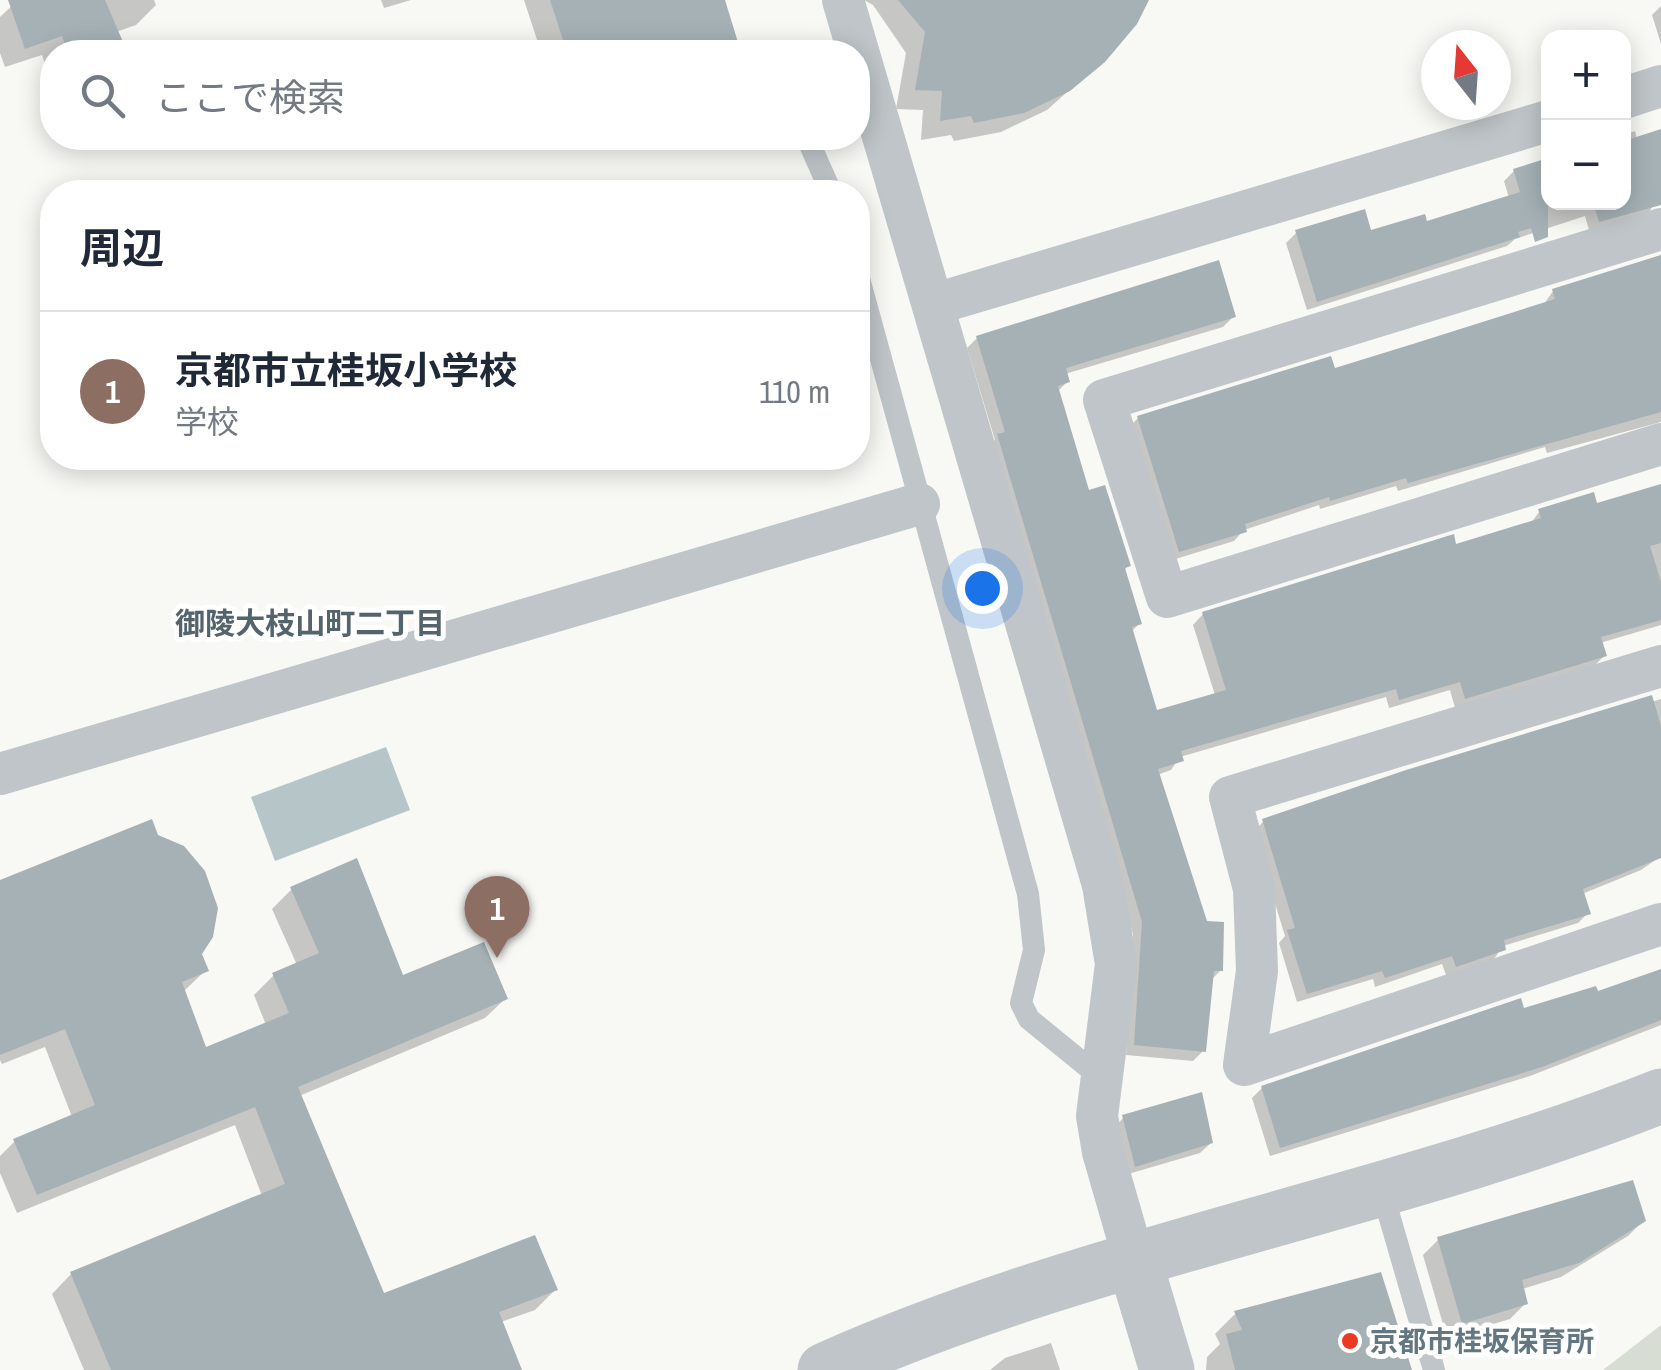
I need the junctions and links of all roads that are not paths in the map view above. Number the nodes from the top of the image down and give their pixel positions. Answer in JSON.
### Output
{"nodes":[{"id":1,"x":843,"y":0,"type":"edge"},
{"id":2,"x":852,"y":40,"type":"edge"},
{"id":3,"x":1661,"y":86,"type":"edge"},
{"id":4,"x":1631,"y":96,"type":"edge"},
{"id":5,"x":870,"y":112,"type":"edge"},
{"id":6,"x":1541,"y":123,"type":"edge"},
{"id":7,"x":812,"y":150,"type":"edge"},
{"id":8,"x":826,"y":180,"type":"edge"},
{"id":9,"x":1661,"y":229,"type":"edge"},
{"id":10,"x":935,"y":304,"type":"junction"},
{"id":11,"x":870,"y":321,"type":"edge"},
{"id":12,"x":1661,"y":444,"type":"edge"},
{"id":13,"x":918,"y":504,"type":"junction"},
{"id":14,"x":1661,"y":666,"type":"edge"},
{"id":15,"x":0,"y":774,"type":"edge"},
{"id":16,"x":1661,"y":924,"type":"edge"},
{"id":17,"x":1100,"y":1077,"type":"junction"},
{"id":18,"x":1661,"y":1096,"type":"edge"},
{"id":19,"x":1382,"y":1191,"type":"junction"},
{"id":20,"x":1134,"y":1263,"type":"junction"},
{"id":21,"x":825,"y":1370,"type":"edge"},
{"id":22,"x":1167,"y":1370,"type":"edge"},
{"id":23,"x":1434,"y":1370,"type":"edge"}],
"edges":[{"from":1,"to":2,"type":"street"},
{"from":3,"to":4,"type":"street"},
{"from":5,"to":10,"type":"street"},
{"from":6,"to":10,"type":"street"},
{"from":7,"to":8,"type":"lane"},
{"from":9,"to":12,"type":"street"},
{"from":10,"to":17,"type":"street"},
{"from":11,"to":13,"type":"lane"},
{"from":13,"to":15,"type":"street"},
{"from":13,"to":17,"type":"lane"},
{"from":14,"to":16,"type":"street"},
{"from":17,"to":20,"type":"street"},
{"from":18,"to":19,"type":"street"},
{"from":19,"to":20,"type":"street"},
{"from":19,"to":23,"type":"lane"},
{"from":20,"to":21,"type":"street"},
{"from":20,"to":22,"type":"street"}]}
